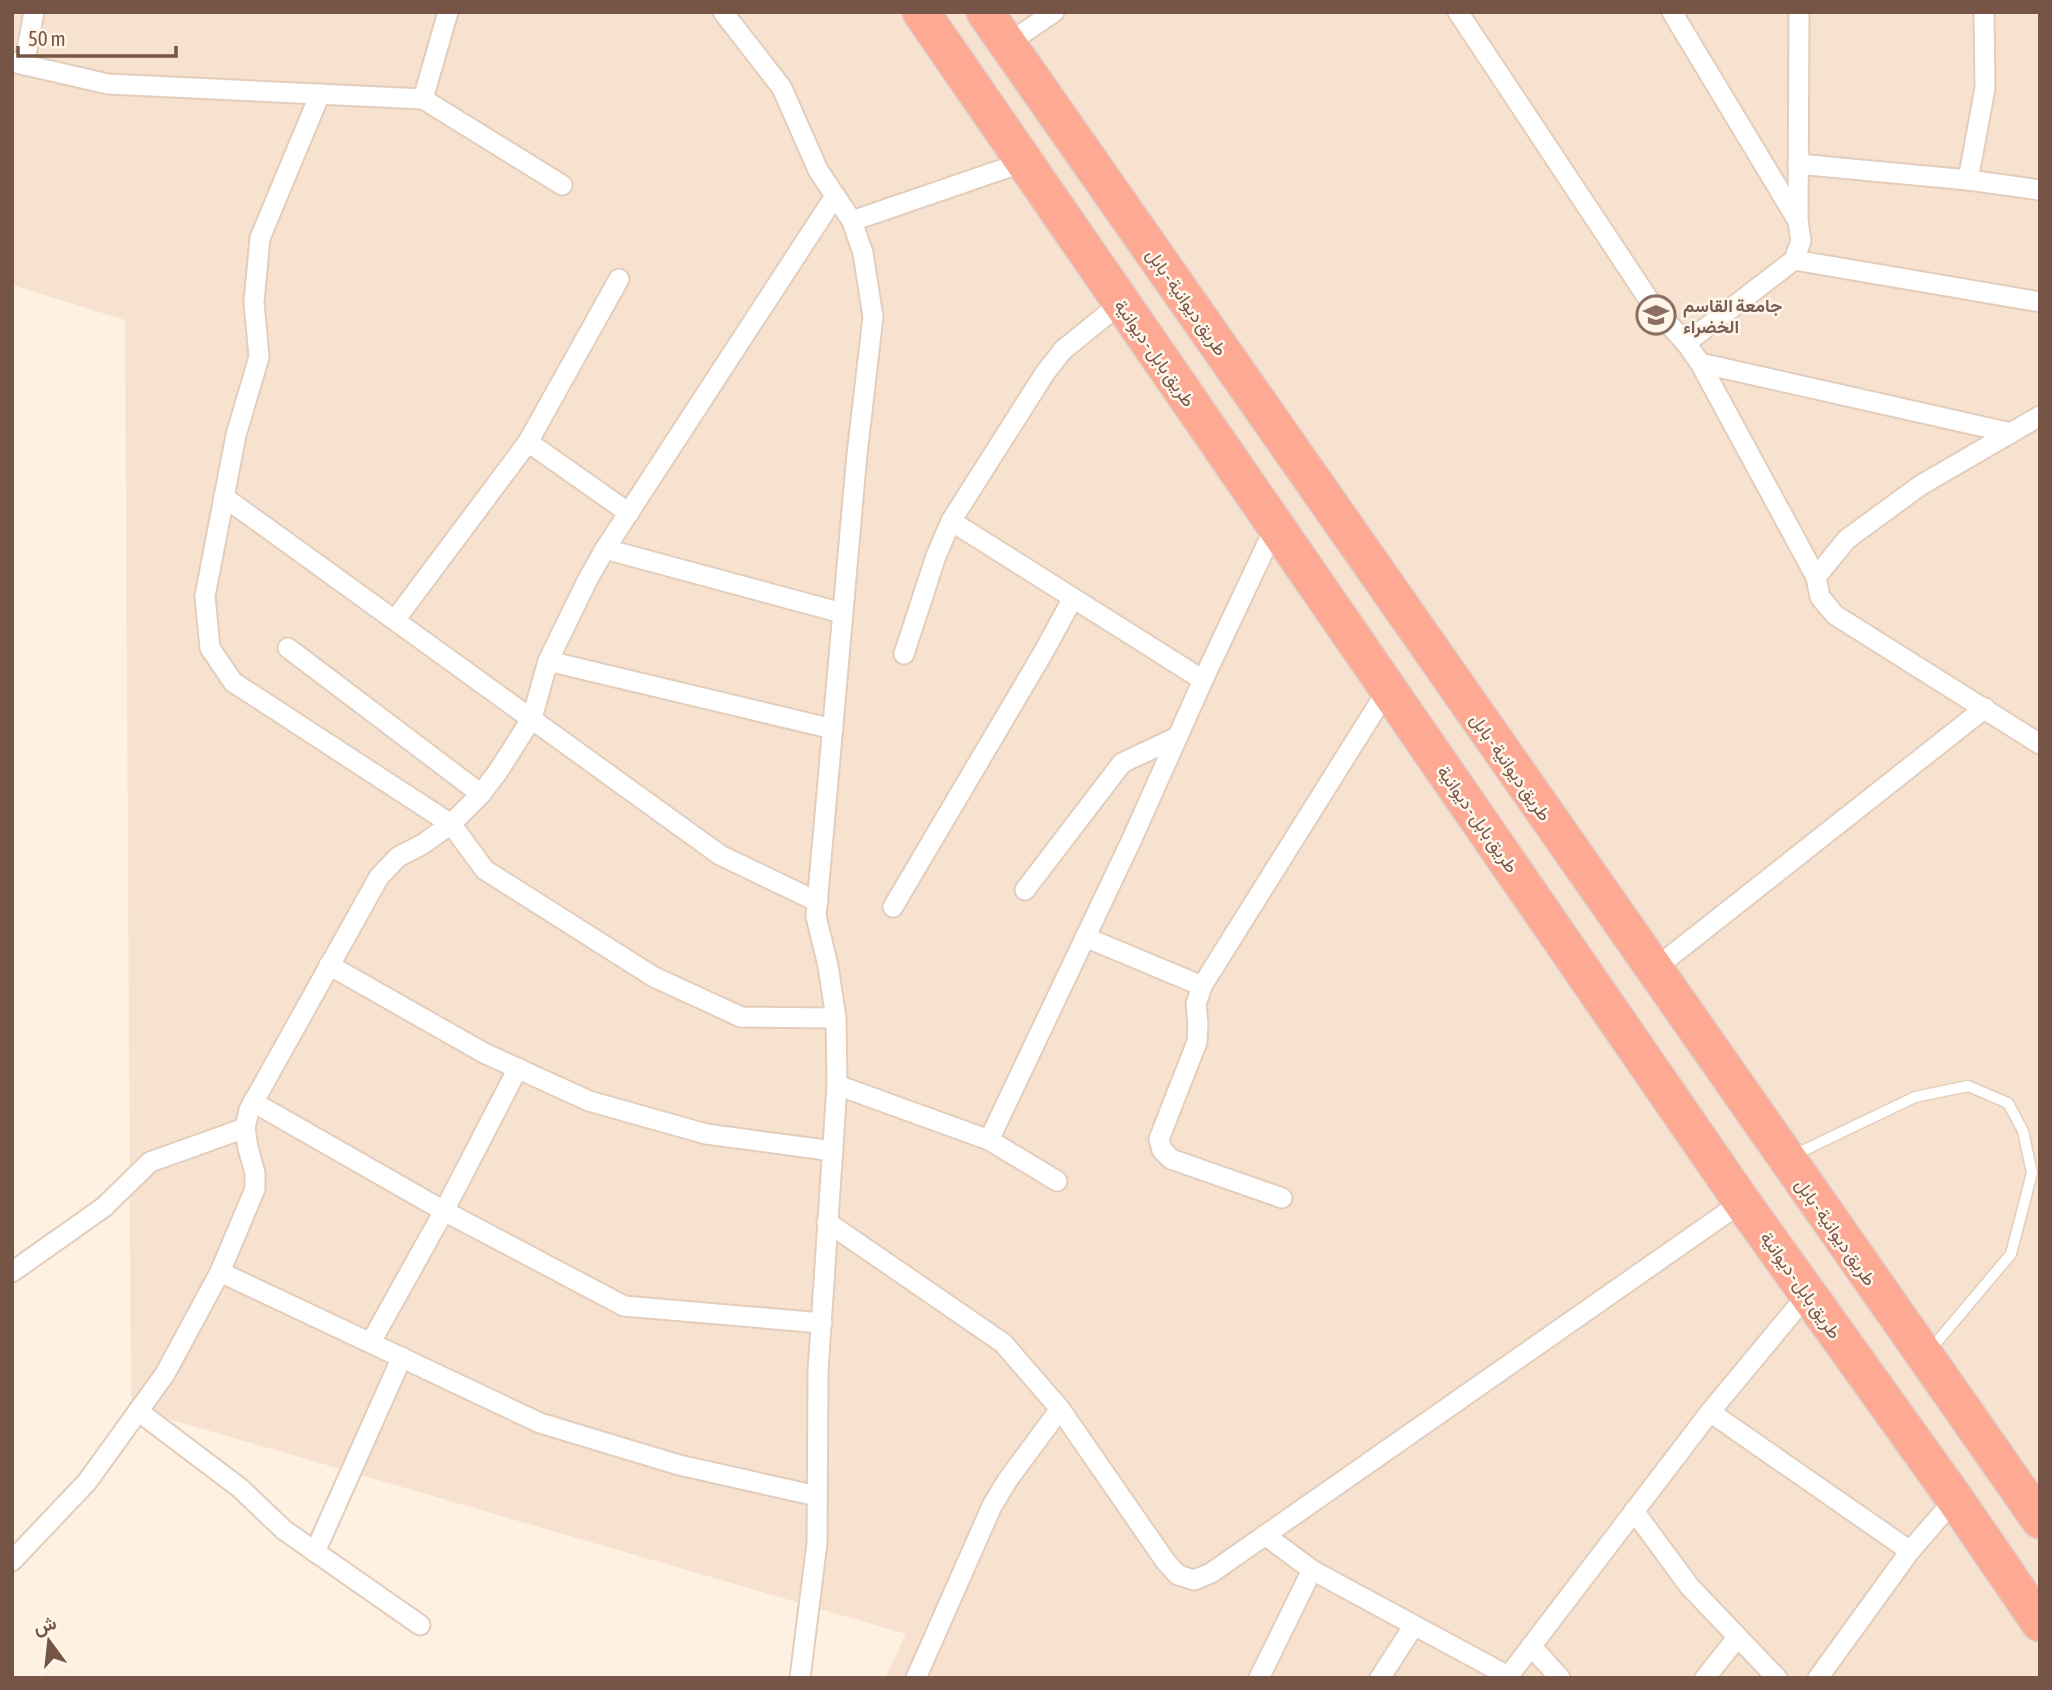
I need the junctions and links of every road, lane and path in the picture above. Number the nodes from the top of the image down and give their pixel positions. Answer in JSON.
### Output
{"nodes":[{"id":1,"x":34,"y":12,"type":"edge"},
{"id":2,"x":448,"y":12,"type":"edge"},
{"id":3,"x":723,"y":12,"type":"edge"},
{"id":4,"x":921,"y":12,"type":"edge"},
{"id":5,"x":1054,"y":12,"type":"edge"},
{"id":6,"x":1458,"y":12,"type":"edge"},
{"id":7,"x":1672,"y":12,"type":"edge"},
{"id":8,"x":1799,"y":12,"type":"edge"},
{"id":9,"x":1984,"y":12,"type":"edge"},
{"id":10,"x":1001,"y":35,"type":"edge"},
{"id":11,"x":18,"y":63,"type":"edge"},
{"id":12,"x":962,"y":73,"type":"junction"},
{"id":13,"x":320,"y":94,"type":"junction"},
{"id":14,"x":423,"y":99,"type":"junction"},
{"id":15,"x":1024,"y":162,"type":"junction"},
{"id":16,"x":1798,"y":164,"type":"junction"},
{"id":17,"x":1968,"y":180,"type":"junction"},
{"id":18,"x":562,"y":185,"type":"dead end"},
{"id":19,"x":2040,"y":190,"type":"edge"},
{"id":20,"x":835,"y":195,"type":"junction"},
{"id":21,"x":852,"y":221,"type":"junction"},
{"id":22,"x":1798,"y":221,"type":"junction"},
{"id":23,"x":1794,"y":260,"type":"junction"},
{"id":24,"x":619,"y":279,"type":"dead end"},
{"id":25,"x":2040,"y":302,"type":"edge"},
{"id":26,"x":1121,"y":303,"type":"junction"},
{"id":27,"x":1686,"y":342,"type":"junction"},
{"id":28,"x":1700,"y":363,"type":"junction"},
{"id":29,"x":2040,"y":416,"type":"edge"},
{"id":30,"x":2011,"y":433,"type":"junction"},
{"id":31,"x":528,"y":442,"type":"junction"},
{"id":32,"x":224,"y":497,"type":"junction"},
{"id":33,"x":629,"y":513,"type":"junction"},
{"id":34,"x":950,"y":521,"type":"junction"},
{"id":35,"x":1275,"y":527,"type":"junction"},
{"id":36,"x":605,"y":549,"type":"junction"},
{"id":37,"x":1816,"y":577,"type":"junction"},
{"id":38,"x":1073,"y":598,"type":"junction"},
{"id":39,"x":842,"y":613,"type":"junction"},
{"id":40,"x":395,"y":620,"type":"junction"},
{"id":41,"x":288,"y":648,"type":"dead end"},
{"id":42,"x":904,"y":654,"type":"dead end"},
{"id":43,"x":548,"y":661,"type":"junction"},
{"id":44,"x":1203,"y":680,"type":"junction"},
{"id":45,"x":1388,"y":689,"type":"junction"},
{"id":46,"x":1985,"y":708,"type":"junction"},
{"id":47,"x":532,"y":718,"type":"junction"},
{"id":48,"x":832,"y":729,"type":"junction"},
{"id":49,"x":1177,"y":737,"type":"junction"},
{"id":50,"x":2040,"y":744,"type":"edge"},
{"id":51,"x":481,"y":794,"type":"junction"},
{"id":52,"x":1539,"y":807,"type":"junction"},
{"id":53,"x":451,"y":824,"type":"junction"},
{"id":54,"x":1489,"y":836,"type":"junction"},
{"id":55,"x":1578,"y":862,"type":"junction"},
{"id":56,"x":1025,"y":890,"type":"dead end"},
{"id":57,"x":1528,"y":893,"type":"junction"},
{"id":58,"x":818,"y":902,"type":"junction"},
{"id":59,"x":893,"y":907,"type":"dead end"},
{"id":60,"x":1085,"y":937,"type":"junction"},
{"id":61,"x":329,"y":965,"type":"junction"},
{"id":62,"x":1653,"y":970,"type":"junction"},
{"id":63,"x":1202,"y":986,"type":"junction"},
{"id":64,"x":836,"y":1018,"type":"junction"},
{"id":65,"x":518,"y":1069,"type":"junction"},
{"id":66,"x":837,"y":1085,"type":"junction"},
{"id":67,"x":253,"y":1102,"type":"junction"},
{"id":68,"x":245,"y":1128,"type":"junction"},
{"id":69,"x":989,"y":1140,"type":"junction"},
{"id":70,"x":833,"y":1151,"type":"junction"},
{"id":71,"x":1785,"y":1159,"type":"junction"},
{"id":72,"x":1057,"y":1181,"type":"dead end"},
{"id":73,"x":1282,"y":1198,"type":"dead end"},
{"id":74,"x":1742,"y":1202,"type":"junction"},
{"id":75,"x":444,"y":1211,"type":"junction"},
{"id":76,"x":827,"y":1222,"type":"junction"},
{"id":77,"x":12,"y":1272,"type":"edge"},
{"id":78,"x":220,"y":1272,"type":"junction"},
{"id":79,"x":1807,"y":1295,"type":"junction"},
{"id":80,"x":822,"y":1324,"type":"junction"},
{"id":81,"x":371,"y":1342,"type":"junction"},
{"id":82,"x":1924,"y":1356,"type":"junction"},
{"id":83,"x":402,"y":1357,"type":"junction"},
{"id":84,"x":1875,"y":1389,"type":"junction"},
{"id":85,"x":1060,"y":1409,"type":"junction"},
{"id":86,"x":138,"y":1411,"type":"junction"},
{"id":87,"x":1710,"y":1412,"type":"junction"},
{"id":88,"x":817,"y":1496,"type":"junction"},
{"id":89,"x":1955,"y":1499,"type":"junction"},
{"id":90,"x":1634,"y":1511,"type":"junction"},
{"id":91,"x":2040,"y":1520,"type":"edge"},
{"id":92,"x":1265,"y":1535,"type":"junction"},
{"id":93,"x":1910,"y":1550,"type":"junction"},
{"id":94,"x":315,"y":1552,"type":"junction"},
{"id":95,"x":12,"y":1561,"type":"edge"},
{"id":96,"x":1312,"y":1570,"type":"junction"},
{"id":97,"x":2040,"y":1623,"type":"edge"},
{"id":98,"x":420,"y":1625,"type":"dead end"},
{"id":99,"x":1413,"y":1627,"type":"junction"},
{"id":100,"x":1737,"y":1638,"type":"junction"},
{"id":101,"x":1531,"y":1646,"type":"junction"},
{"id":102,"x":1507,"y":1677,"type":"edge"},
{"id":103,"x":800,"y":1678,"type":"edge"},
{"id":104,"x":916,"y":1678,"type":"edge"},
{"id":105,"x":1259,"y":1678,"type":"edge"},
{"id":106,"x":1380,"y":1678,"type":"edge"},
{"id":107,"x":1560,"y":1678,"type":"edge"},
{"id":108,"x":1705,"y":1678,"type":"edge"},
{"id":109,"x":1776,"y":1678,"type":"edge"},
{"id":110,"x":1818,"y":1678,"type":"edge"}],
"edges":[{"from":1,"to":11,"type":"street"},
{"from":2,"to":14,"type":"street"},
{"from":3,"to":20,"type":"street"},
{"from":4,"to":12,"type":"highway","name":"طريق بابل - ديوانية"},
{"from":5,"to":10,"type":"street"},
{"from":6,"to":27,"type":"street"},
{"from":7,"to":22,"type":"street"},
{"from":8,"to":16,"type":"street"},
{"from":9,"to":17,"type":"street"},
{"from":10,"to":12,"type":"highway"},
{"from":10,"to":52,"type":"highway","name":"طريق ديوانية - بابل"},
{"from":11,"to":13,"type":"street"},
{"from":12,"to":15,"type":"highway","name":"طريق بابل - ديوانية"},
{"from":13,"to":14,"type":"street"},
{"from":13,"to":32,"type":"street"},
{"from":14,"to":18,"type":"street"},
{"from":15,"to":21,"type":"street"},
{"from":15,"to":26,"type":"highway","name":"طريق بابل - ديوانية"},
{"from":16,"to":17,"type":"street"},
{"from":16,"to":22,"type":"street"},
{"from":17,"to":19,"type":"street"},
{"from":20,"to":21,"type":"street"},
{"from":20,"to":33,"type":"street"},
{"from":21,"to":39,"type":"street"},
{"from":22,"to":23,"type":"street"},
{"from":23,"to":25,"type":"street"},
{"from":23,"to":27,"type":"street"},
{"from":24,"to":31,"type":"street"},
{"from":26,"to":34,"type":"street"},
{"from":26,"to":35,"type":"highway","name":"طريق بابل - ديوانية"},
{"from":27,"to":28,"type":"street"},
{"from":28,"to":30,"type":"street"},
{"from":28,"to":37,"type":"street"},
{"from":29,"to":30,"type":"street"},
{"from":30,"to":37,"type":"street"},
{"from":31,"to":33,"type":"street"},
{"from":31,"to":40,"type":"street"},
{"from":32,"to":40,"type":"street"},
{"from":32,"to":53,"type":"street"},
{"from":33,"to":36,"type":"street"},
{"from":34,"to":38,"type":"street"},
{"from":34,"to":42,"type":"street"},
{"from":35,"to":44,"type":"street"},
{"from":35,"to":45,"type":"highway","name":"طريق بابل - ديوانية"},
{"from":36,"to":39,"type":"street"},
{"from":36,"to":43,"type":"street"},
{"from":37,"to":46,"type":"street"},
{"from":38,"to":44,"type":"street"},
{"from":38,"to":59,"type":"street"},
{"from":39,"to":48,"type":"street"},
{"from":40,"to":47,"type":"street"},
{"from":41,"to":51,"type":"street"},
{"from":43,"to":47,"type":"street"},
{"from":43,"to":48,"type":"street"},
{"from":44,"to":49,"type":"street"},
{"from":45,"to":54,"type":"highway","name":"طريق بابل - ديوانية"},
{"from":45,"to":63,"type":"street"},
{"from":46,"to":50,"type":"street"},
{"from":46,"to":62,"type":"street"},
{"from":47,"to":51,"type":"street"},
{"from":47,"to":58,"type":"street"},
{"from":48,"to":58,"type":"street"},
{"from":49,"to":56,"type":"street"},
{"from":49,"to":60,"type":"street"},
{"from":51,"to":53,"type":"street"},
{"from":52,"to":54,"type":"highway"},
{"from":52,"to":55,"type":"highway","name":"طريق ديوانية - بابل"},
{"from":53,"to":61,"type":"street"},
{"from":53,"to":64,"type":"street"},
{"from":54,"to":57,"type":"highway","name":"طريق بابل - ديوانية"},
{"from":55,"to":57,"type":"highway"},
{"from":55,"to":62,"type":"highway","name":"طريق ديوانية - بابل"},
{"from":57,"to":74,"type":"highway","name":"طريق بابل - ديوانية"},
{"from":58,"to":64,"type":"street"},
{"from":60,"to":63,"type":"street"},
{"from":60,"to":69,"type":"street"},
{"from":61,"to":65,"type":"street"},
{"from":61,"to":67,"type":"street"},
{"from":62,"to":71,"type":"highway","name":"طريق ديوانية - بابل"},
{"from":63,"to":73,"type":"street"},
{"from":64,"to":66,"type":"street"},
{"from":65,"to":70,"type":"street"},
{"from":65,"to":75,"type":"street"},
{"from":66,"to":69,"type":"street"},
{"from":66,"to":70,"type":"street"},
{"from":67,"to":68,"type":"street"},
{"from":67,"to":75,"type":"street"},
{"from":68,"to":77,"type":"street"},
{"from":68,"to":78,"type":"street"},
{"from":69,"to":72,"type":"street"},
{"from":70,"to":76,"type":"street"},
{"from":71,"to":82,"type":"highway","name":"طريق ديوانية - بابل"},
{"from":71,"to":82,"type":"lane"},
{"from":74,"to":79,"type":"highway","name":"طريق بابل - ديوانية"},
{"from":74,"to":92,"type":"street"},
{"from":75,"to":80,"type":"street"},
{"from":75,"to":81,"type":"street"},
{"from":76,"to":80,"type":"street"},
{"from":76,"to":85,"type":"street"},
{"from":78,"to":81,"type":"street"},
{"from":78,"to":86,"type":"street"},
{"from":79,"to":84,"type":"highway","name":"طريق بابل - ديوانية"},
{"from":79,"to":87,"type":"street"},
{"from":80,"to":88,"type":"street"},
{"from":81,"to":83,"type":"street"},
{"from":82,"to":84,"type":"highway"},
{"from":82,"to":91,"type":"highway","name":"طريق ديوانية - بابل"},
{"from":83,"to":88,"type":"street"},
{"from":83,"to":94,"type":"street"},
{"from":84,"to":89,"type":"highway","name":"طريق بابل - ديوانية"},
{"from":85,"to":92,"type":"street"},
{"from":85,"to":104,"type":"street"},
{"from":86,"to":94,"type":"street"},
{"from":86,"to":95,"type":"street"},
{"from":87,"to":90,"type":"street"},
{"from":87,"to":93,"type":"street"},
{"from":88,"to":103,"type":"street"},
{"from":89,"to":93,"type":"street"},
{"from":89,"to":97,"type":"highway","name":"طريق بابل - ديوانية"},
{"from":90,"to":100,"type":"street"},
{"from":90,"to":101,"type":"street"},
{"from":92,"to":96,"type":"street"},
{"from":93,"to":110,"type":"street"},
{"from":94,"to":98,"type":"street"},
{"from":96,"to":99,"type":"street"},
{"from":96,"to":105,"type":"street"},
{"from":99,"to":102,"type":"street"},
{"from":99,"to":106,"type":"street"},
{"from":100,"to":108,"type":"street"},
{"from":100,"to":109,"type":"street"},
{"from":101,"to":102,"type":"street"},
{"from":101,"to":107,"type":"street"}]}
